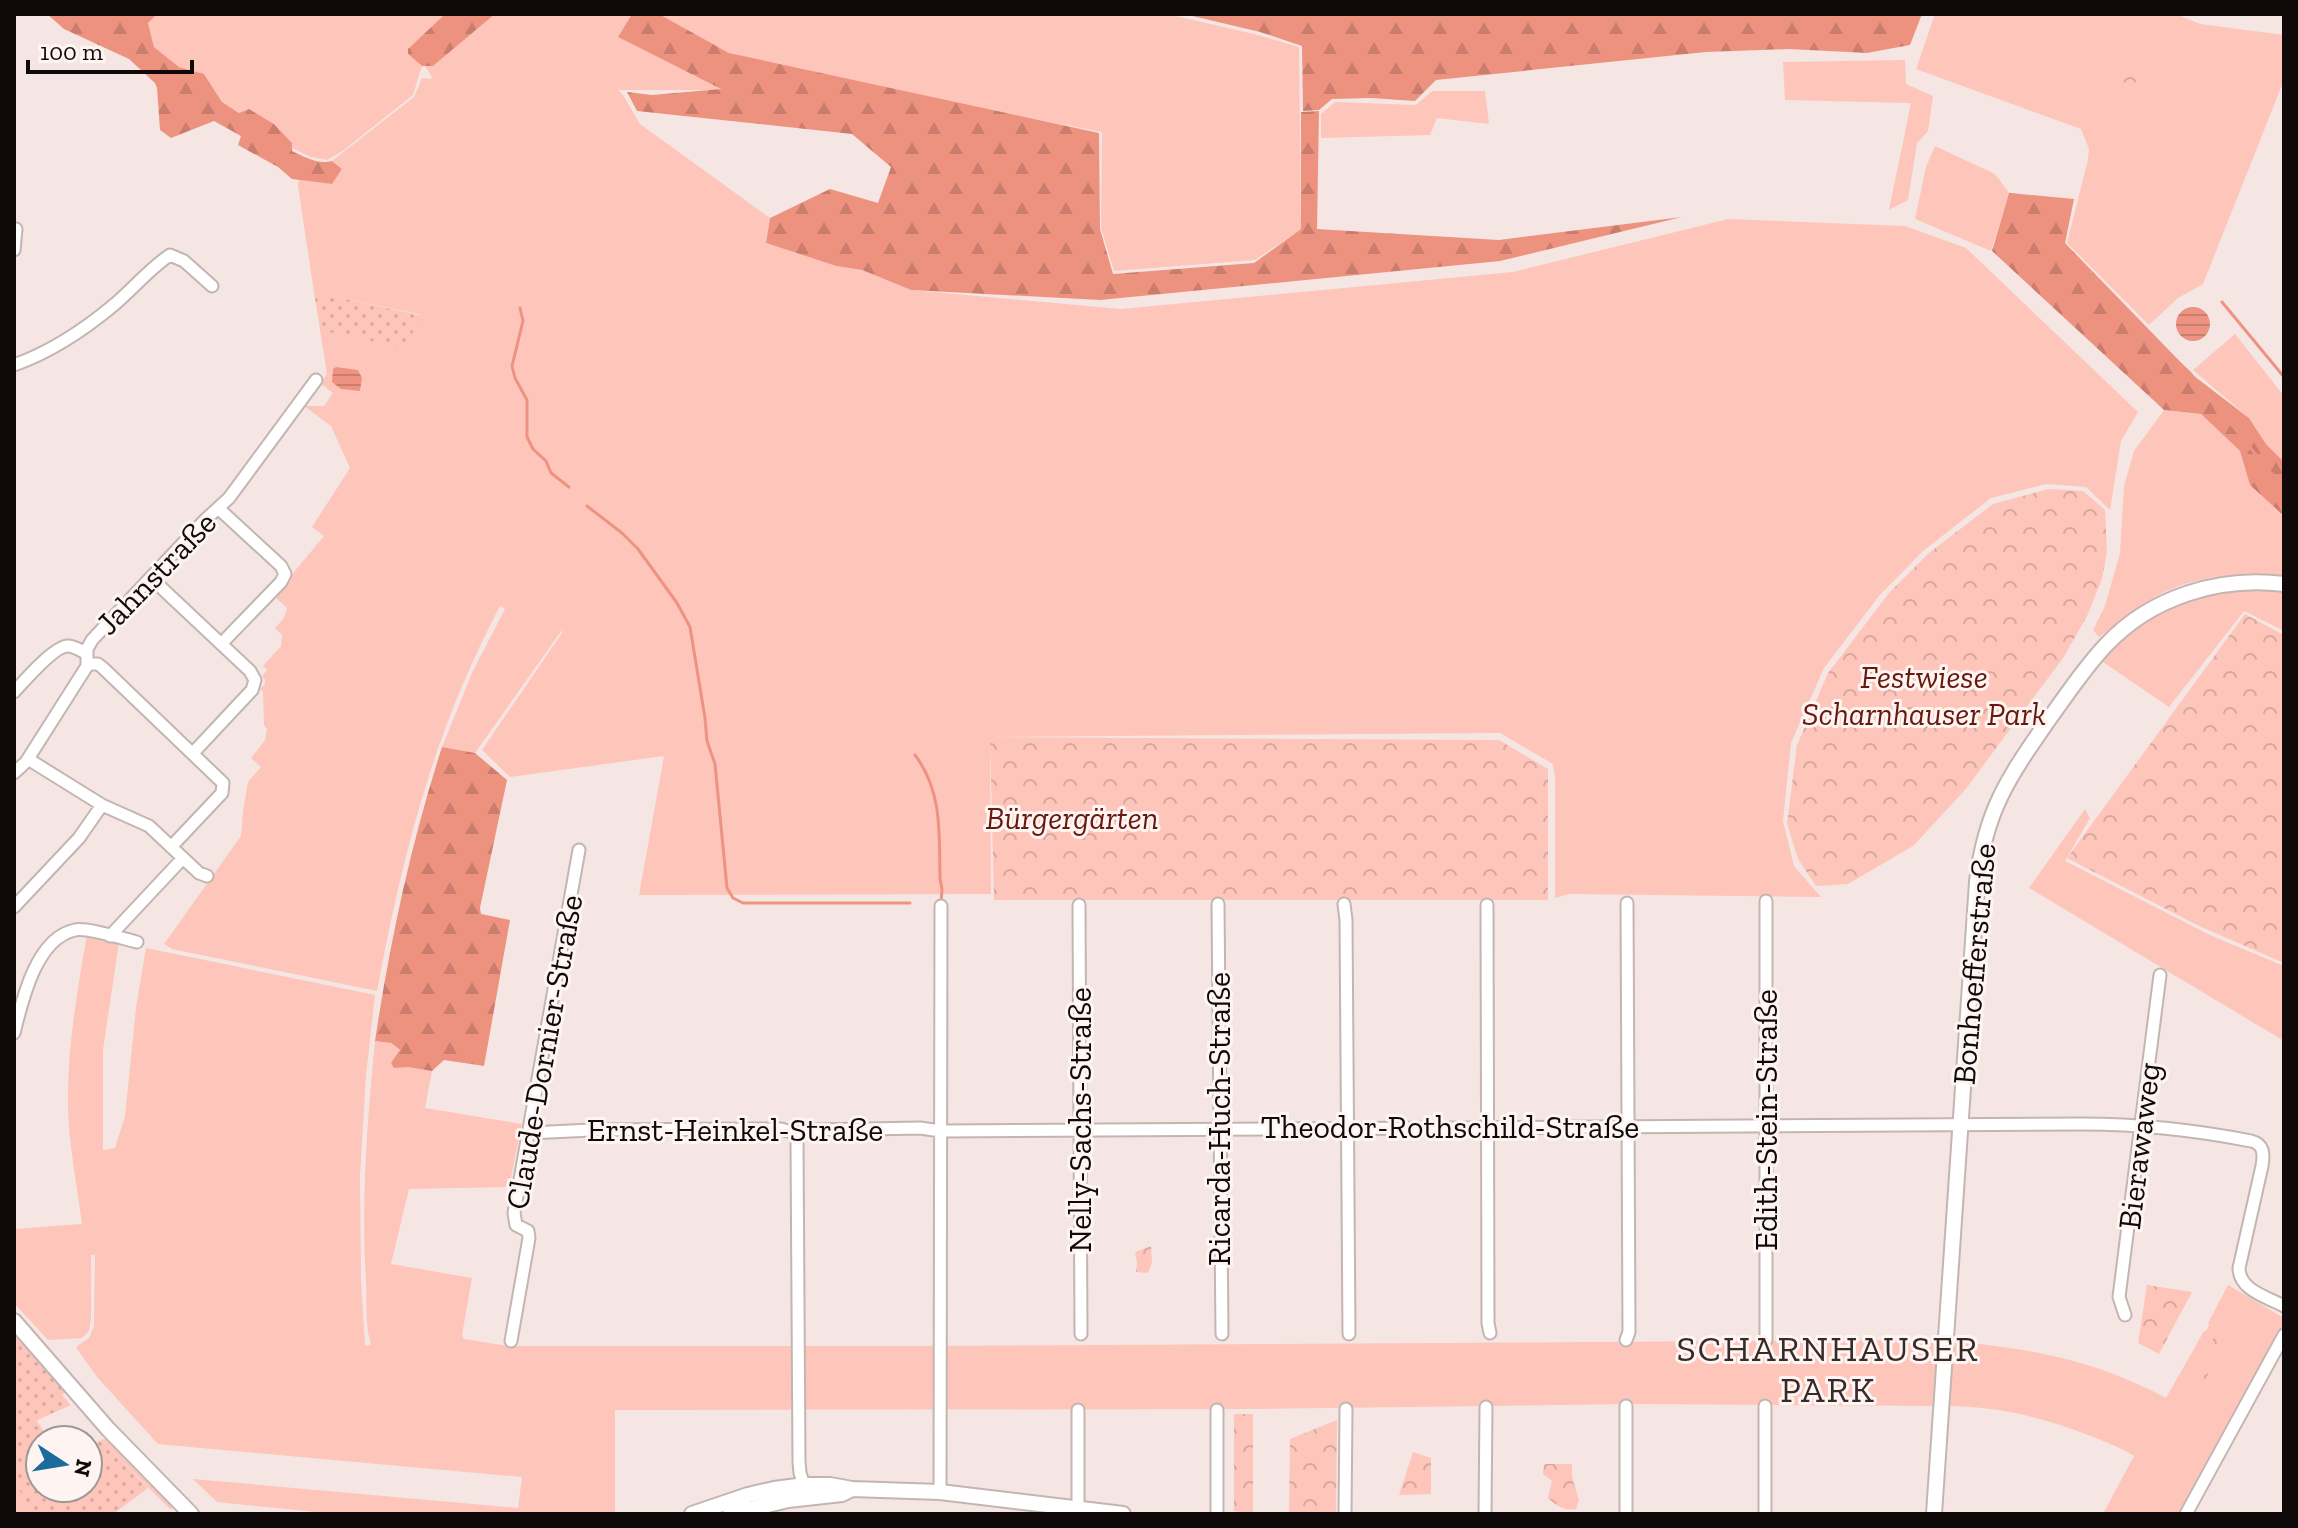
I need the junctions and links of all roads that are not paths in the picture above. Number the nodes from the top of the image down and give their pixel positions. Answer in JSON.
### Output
{"nodes":[{"id":1,"x":16,"y":229,"type":"edge"},
{"id":2,"x":14,"y":250,"type":"edge"},
{"id":3,"x":212,"y":286,"type":"dead end"},
{"id":4,"x":14,"y":365,"type":"edge"},
{"id":5,"x":316,"y":380,"type":"dead end"},
{"id":6,"x":218,"y":508,"type":"junction"},
{"id":7,"x":151,"y":578,"type":"junction"},
{"id":8,"x":2284,"y":584,"type":"edge"},
{"id":9,"x":221,"y":644,"type":"junction"},
{"id":10,"x":88,"y":659,"type":"junction"},
{"id":11,"x":14,"y":692,"type":"edge"},
{"id":12,"x":193,"y":753,"type":"junction"},
{"id":13,"x":28,"y":759,"type":"junction"},
{"id":14,"x":14,"y":773,"type":"edge"},
{"id":15,"x":102,"y":805,"type":"junction"},
{"id":16,"x":171,"y":847,"type":"junction"},
{"id":17,"x":579,"y":850,"type":"dead end"},
{"id":18,"x":183,"y":858,"type":"junction"},
{"id":19,"x":207,"y":876,"type":"dead end"},
{"id":20,"x":1766,"y":901,"type":"dead end"},
{"id":21,"x":1627,"y":903,"type":"dead end"},
{"id":22,"x":1218,"y":904,"type":"dead end"},
{"id":23,"x":1344,"y":904,"type":"dead end"},
{"id":24,"x":1079,"y":905,"type":"dead end"},
{"id":25,"x":1487,"y":905,"type":"dead end"},
{"id":26,"x":941,"y":906,"type":"dead end"},
{"id":27,"x":14,"y":907,"type":"edge"},
{"id":28,"x":110,"y":936,"type":"junction"},
{"id":29,"x":137,"y":942,"type":"dead end"},
{"id":30,"x":2160,"y":975,"type":"dead end"},
{"id":31,"x":14,"y":1033,"type":"edge"},
{"id":32,"x":1960,"y":1124,"type":"junction"},
{"id":33,"x":1767,"y":1125,"type":"junction"},
{"id":34,"x":2141,"y":1125,"type":"junction"},
{"id":35,"x":1628,"y":1126,"type":"junction"},
{"id":36,"x":1487,"y":1127,"type":"junction"},
{"id":37,"x":1347,"y":1128,"type":"junction"},
{"id":38,"x":1219,"y":1129,"type":"junction"},
{"id":39,"x":1080,"y":1130,"type":"junction"},
{"id":40,"x":941,"y":1131,"type":"junction"},
{"id":41,"x":529,"y":1133,"type":"junction"},
{"id":42,"x":794,"y":1133,"type":"junction"},
{"id":43,"x":2284,"y":1306,"type":"edge"},
{"id":44,"x":2125,"y":1315,"type":"dead end"},
{"id":45,"x":14,"y":1321,"type":"edge"},
{"id":46,"x":1490,"y":1333,"type":"dead end"},
{"id":47,"x":1081,"y":1334,"type":"dead end"},
{"id":48,"x":1222,"y":1334,"type":"dead end"},
{"id":49,"x":1349,"y":1334,"type":"dead end"},
{"id":50,"x":2284,"y":1335,"type":"edge"},
{"id":51,"x":1626,"y":1340,"type":"dead end"},
{"id":52,"x":1766,"y":1340,"type":"dead end"},
{"id":53,"x":511,"y":1341,"type":"dead end"},
{"id":54,"x":1626,"y":1406,"type":"dead end"},
{"id":55,"x":1765,"y":1406,"type":"dead end"},
{"id":56,"x":1486,"y":1407,"type":"dead end"},
{"id":57,"x":1346,"y":1409,"type":"dead end"},
{"id":58,"x":1078,"y":1410,"type":"dead end"},
{"id":59,"x":1217,"y":1410,"type":"dead end"},
{"id":60,"x":806,"y":1492,"type":"junction"},
{"id":61,"x":940,"y":1492,"type":"junction"},
{"id":62,"x":1078,"y":1508,"type":"junction"},
{"id":63,"x":191,"y":1514,"type":"edge"},
{"id":64,"x":692,"y":1514,"type":"edge"},
{"id":65,"x":730,"y":1514,"type":"edge"},
{"id":66,"x":1123,"y":1514,"type":"edge"},
{"id":67,"x":1217,"y":1514,"type":"edge"},
{"id":68,"x":1345,"y":1514,"type":"edge"},
{"id":69,"x":1485,"y":1514,"type":"edge"},
{"id":70,"x":1626,"y":1514,"type":"edge"},
{"id":71,"x":1765,"y":1514,"type":"edge"},
{"id":72,"x":1934,"y":1514,"type":"edge"},
{"id":73,"x":2186,"y":1514,"type":"edge"}],
"edges":[{"from":1,"to":2,"type":"street"},
{"from":3,"to":4,"type":"street"},
{"from":5,"to":6,"type":"street","name":"Jahnstraße"},
{"from":6,"to":7,"type":"street","name":"Jahnstraße"},
{"from":6,"to":9,"type":"street"},
{"from":7,"to":9,"type":"street"},
{"from":7,"to":10,"type":"street","name":"Jahnstraße"},
{"from":8,"to":32,"type":"main road","name":"Bonhoefferstraße"},
{"from":9,"to":12,"type":"street"},
{"from":10,"to":11,"type":"street"},
{"from":10,"to":12,"type":"street"},
{"from":10,"to":13,"type":"street","name":"Jahnstraße"},
{"from":12,"to":16,"type":"street"},
{"from":13,"to":14,"type":"street","name":"Jahnstraße"},
{"from":13,"to":15,"type":"street"},
{"from":15,"to":16,"type":"street"},
{"from":15,"to":27,"type":"street"},
{"from":16,"to":18,"type":"street"},
{"from":17,"to":41,"type":"street","name":"Claude-Dornier-Straße"},
{"from":18,"to":19,"type":"street"},
{"from":18,"to":28,"type":"street"},
{"from":20,"to":33,"type":"street","name":"Edith-Stein-Straße"},
{"from":21,"to":35,"type":"street"},
{"from":22,"to":38,"type":"street","name":"Ricarda-Huch-Straße"},
{"from":23,"to":37,"type":"street"},
{"from":24,"to":39,"type":"street","name":"Nelly-Sachs-Straße"},
{"from":25,"to":36,"type":"street"},
{"from":26,"to":40,"type":"street"},
{"from":28,"to":29,"type":"street"},
{"from":28,"to":31,"type":"street"},
{"from":30,"to":34,"type":"street","name":"Bierawaweg"},
{"from":32,"to":33,"type":"street","name":"Theodor-Rothschild-Straße"},
{"from":32,"to":34,"type":"street","name":"Theodor-Rothschild-Straße"},
{"from":32,"to":72,"type":"main road","name":"Bonhoefferstraße"},
{"from":33,"to":35,"type":"street","name":"Theodor-Rothschild-Straße"},
{"from":33,"to":52,"type":"street","name":"Edith-Stein-Straße"},
{"from":34,"to":43,"type":"street","name":"Theodor-Rothschild-Straße"},
{"from":34,"to":44,"type":"street","name":"Bierawaweg"},
{"from":35,"to":36,"type":"street","name":"Theodor-Rothschild-Straße"},
{"from":35,"to":51,"type":"street"},
{"from":36,"to":37,"type":"street","name":"Theodor-Rothschild-Straße"},
{"from":36,"to":46,"type":"street"},
{"from":37,"to":38,"type":"street","name":"Theodor-Rothschild-Straße"},
{"from":37,"to":49,"type":"street"},
{"from":38,"to":39,"type":"street","name":"Theodor-Rothschild-Straße"},
{"from":38,"to":48,"type":"street","name":"Ricarda-Huch-Straße"},
{"from":39,"to":40,"type":"street","name":"Theodor-Rothschild-Straße"},
{"from":39,"to":47,"type":"street","name":"Nelly-Sachs-Straße"},
{"from":40,"to":42,"type":"street","name":"Ernst-Heinkel-Straße"},
{"from":40,"to":61,"type":"street"},
{"from":41,"to":42,"type":"street","name":"Ernst-Heinkel-Straße"},
{"from":41,"to":53,"type":"street","name":"Claude-Dornier-Straße"},
{"from":42,"to":60,"type":"street"},
{"from":45,"to":63,"type":"main road"},
{"from":50,"to":73,"type":"street"},
{"from":54,"to":70,"type":"street"},
{"from":55,"to":71,"type":"street"},
{"from":56,"to":69,"type":"street"},
{"from":57,"to":68,"type":"street"},
{"from":58,"to":62,"type":"street"},
{"from":59,"to":67,"type":"street"},
{"from":60,"to":61,"type":"main road"},
{"from":60,"to":64,"type":"main road"},
{"from":60,"to":65,"type":"main road"},
{"from":61,"to":62,"type":"main road"},
{"from":62,"to":66,"type":"main road"}]}
